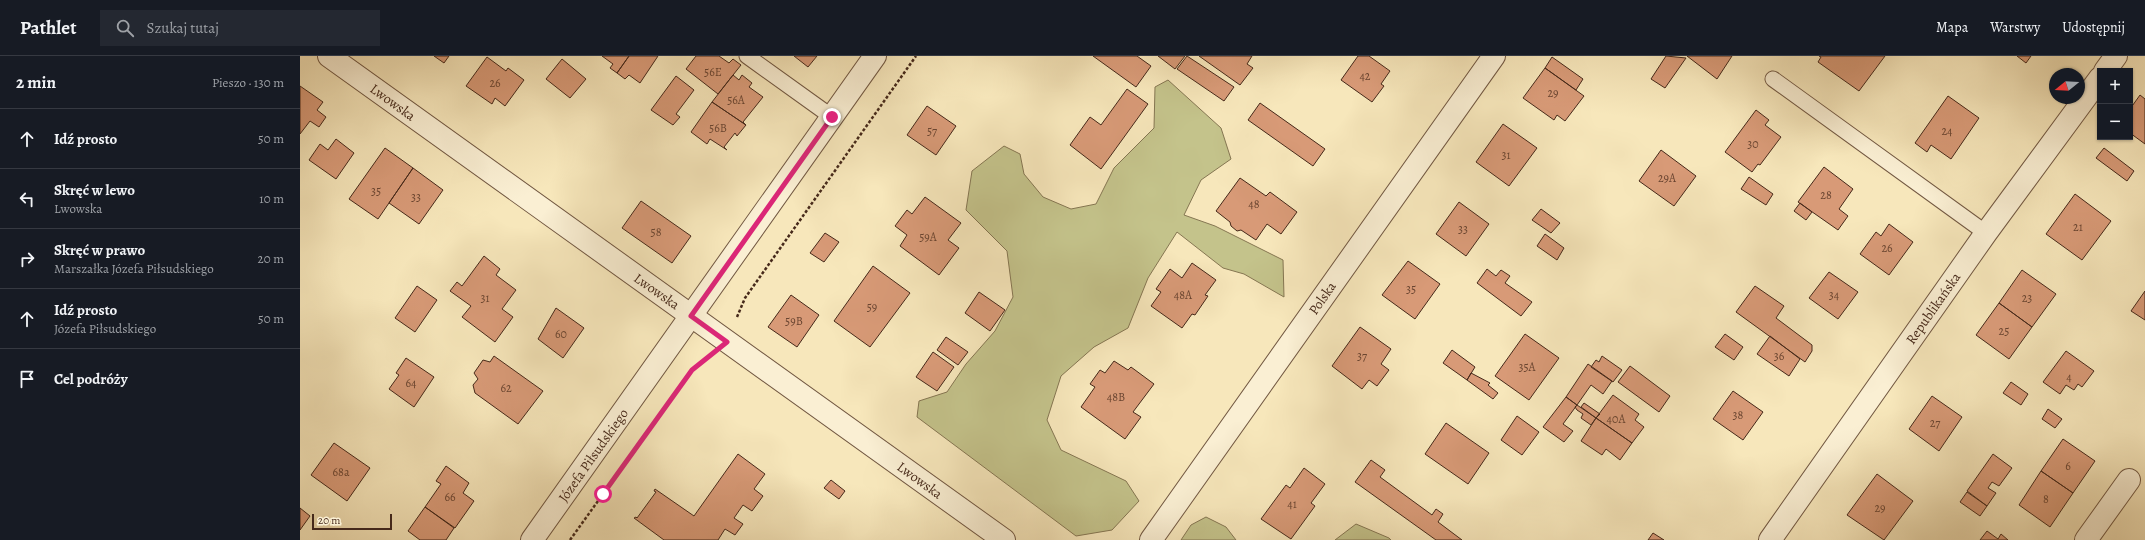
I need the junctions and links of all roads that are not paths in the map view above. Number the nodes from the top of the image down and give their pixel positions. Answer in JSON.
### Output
{"nodes":[{"id":1,"x":329,"y":56,"type":"edge"},
{"id":2,"x":747,"y":56,"type":"edge"},
{"id":3,"x":876,"y":56,"type":"edge"},
{"id":4,"x":1494,"y":56,"type":"edge"},
{"id":5,"x":2116,"y":56,"type":"edge"},
{"id":6,"x":2107,"y":68,"type":"edge"},
{"id":7,"x":1773,"y":79,"type":"dead end"},
{"id":8,"x":2097,"y":82,"type":"edge"},
{"id":9,"x":832,"y":117,"type":"junction"},
{"id":10,"x":1986,"y":233,"type":"junction"},
{"id":11,"x":691,"y":316,"type":"junction"},
{"id":12,"x":2129,"y":480,"type":"dead end"},
{"id":13,"x":532,"y":540,"type":"edge"},
{"id":14,"x":1004,"y":540,"type":"edge"},
{"id":15,"x":1151,"y":540,"type":"edge"},
{"id":16,"x":1770,"y":540,"type":"edge"},
{"id":17,"x":2086,"y":540,"type":"edge"}],
"edges":[{"from":1,"to":11,"type":"street","name":"Lwowska"},
{"from":2,"to":9,"type":"lane"},
{"from":3,"to":9,"type":"street"},
{"from":4,"to":15,"type":"street","name":"Polska"},
{"from":5,"to":6,"type":"street"},
{"from":7,"to":10,"type":"lane"},
{"from":8,"to":10,"type":"street","name":"Republikańska"},
{"from":9,"to":11,"type":"street","name":"Józefa Piłsudskiego"},
{"from":10,"to":16,"type":"street","name":"Republikańska"},
{"from":11,"to":13,"type":"street","name":"Józefa Piłsudskiego"},
{"from":11,"to":14,"type":"street","name":"Lwowska"},
{"from":12,"to":17,"type":"street"}]}
